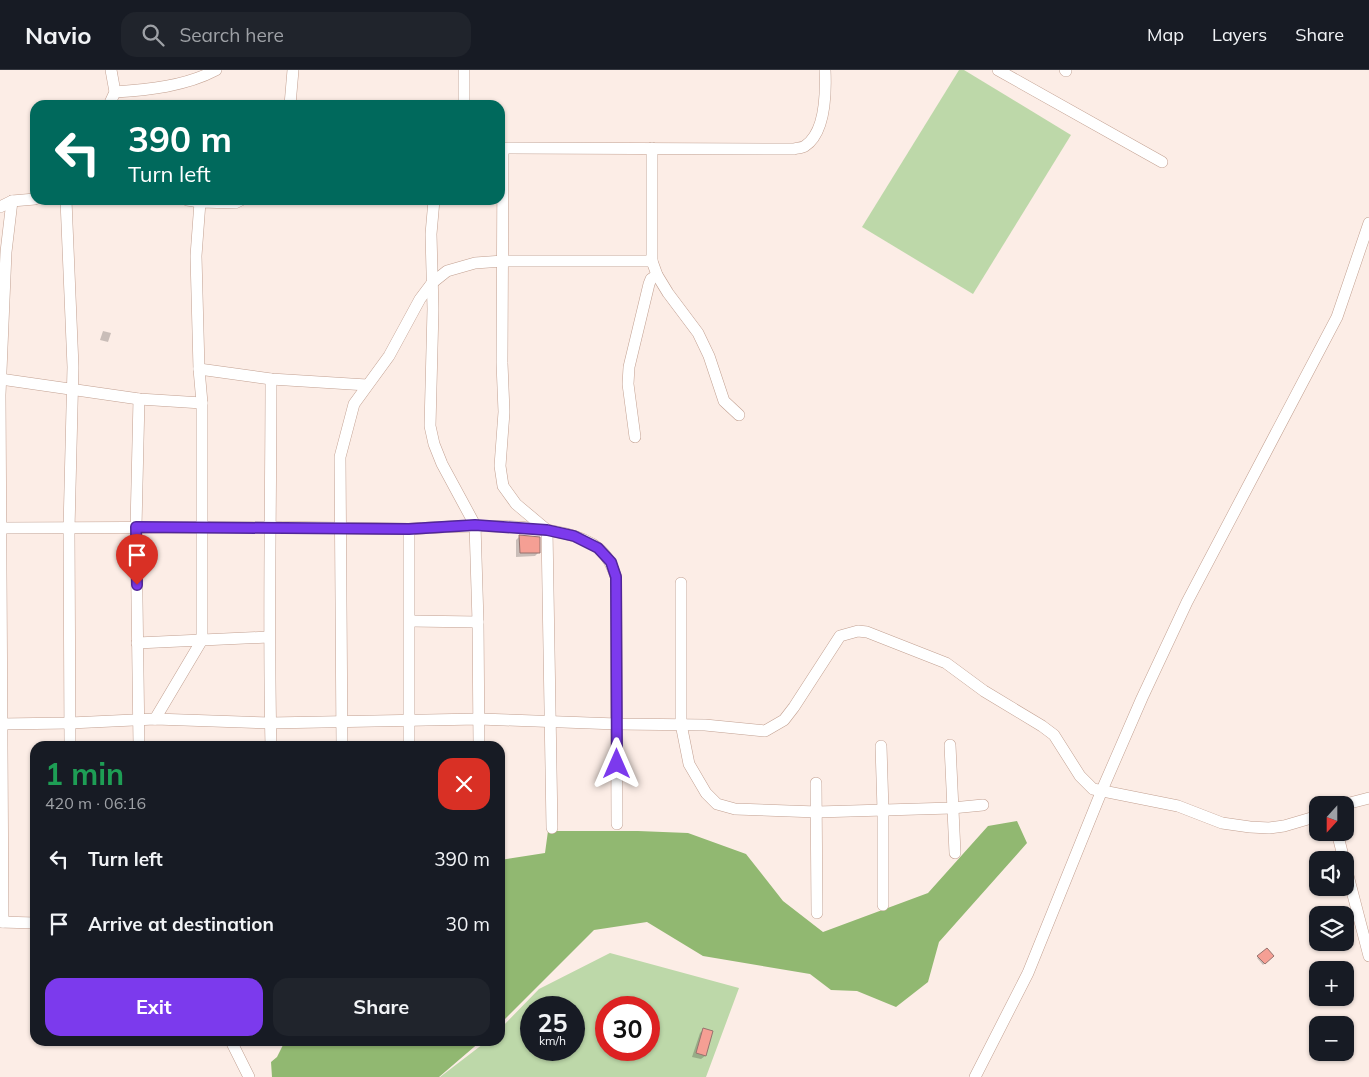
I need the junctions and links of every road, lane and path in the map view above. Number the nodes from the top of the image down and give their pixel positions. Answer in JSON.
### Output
{"nodes":[{"id":1,"x":111,"y":70,"type":"edge"},
{"id":2,"x":216,"y":70,"type":"edge"},
{"id":3,"x":293,"y":70,"type":"edge"},
{"id":4,"x":464,"y":70,"type":"edge"},
{"id":5,"x":825,"y":70,"type":"edge"},
{"id":6,"x":998,"y":70,"type":"edge"},
{"id":7,"x":115,"y":92,"type":"junction"},
{"id":8,"x":111,"y":100,"type":"edge"},
{"id":9,"x":290,"y":100,"type":"edge"},
{"id":10,"x":464,"y":100,"type":"edge"},
{"id":11,"x":505,"y":148,"type":"edge"},
{"id":12,"x":652,"y":148,"type":"junction"},
{"id":13,"x":1162,"y":162,"type":"dead end"},
{"id":14,"x":30,"y":199,"type":"edge"},
{"id":15,"x":12,"y":201,"type":"junction"},
{"id":16,"x":66,"y":205,"type":"edge"},
{"id":17,"x":200,"y":205,"type":"edge"},
{"id":18,"x":434,"y":205,"type":"edge"},
{"id":19,"x":503,"y":205,"type":"edge"},
{"id":20,"x":0,"y":207,"type":"edge"},
{"id":21,"x":1369,"y":223,"type":"edge"},
{"id":22,"x":503,"y":261,"type":"junction"},
{"id":23,"x":652,"y":261,"type":"junction"},
{"id":24,"x":657,"y":275,"type":"junction"},
{"id":25,"x":432,"y":283,"type":"junction"},
{"id":26,"x":199,"y":369,"type":"junction"},
{"id":27,"x":0,"y":379,"type":"edge"},
{"id":28,"x":271,"y":380,"type":"junction"},
{"id":29,"x":367,"y":385,"type":"junction"},
{"id":30,"x":73,"y":391,"type":"junction"},
{"id":31,"x":139,"y":400,"type":"junction"},
{"id":32,"x":202,"y":404,"type":"junction"},
{"id":33,"x":739,"y":415,"type":"dead end"},
{"id":34,"x":635,"y":437,"type":"dead end"},
{"id":35,"x":475,"y":525,"type":"junction"},
{"id":36,"x":136,"y":527,"type":"junction"},
{"id":37,"x":202,"y":527,"type":"junction"},
{"id":38,"x":271,"y":527,"type":"junction"},
{"id":39,"x":0,"y":528,"type":"edge"},
{"id":40,"x":340,"y":528,"type":"junction"},
{"id":41,"x":69,"y":529,"type":"junction"},
{"id":42,"x":409,"y":529,"type":"junction"},
{"id":43,"x":547,"y":530,"type":"junction"},
{"id":44,"x":681,"y":583,"type":"dead end"},
{"id":45,"x":410,"y":621,"type":"junction"},
{"id":46,"x":478,"y":622,"type":"junction"},
{"id":47,"x":268,"y":637,"type":"junction"},
{"id":48,"x":202,"y":640,"type":"junction"},
{"id":49,"x":137,"y":643,"type":"junction"},
{"id":50,"x":155,"y":719,"type":"junction"},
{"id":51,"x":479,"y":719,"type":"junction"},
{"id":52,"x":139,"y":720,"type":"junction"},
{"id":53,"x":342,"y":721,"type":"junction"},
{"id":54,"x":409,"y":721,"type":"junction"},
{"id":55,"x":549,"y":721,"type":"junction"},
{"id":56,"x":70,"y":723,"type":"junction"},
{"id":57,"x":270,"y":723,"type":"junction"},
{"id":58,"x":1,"y":724,"type":"edge"},
{"id":59,"x":618,"y":724,"type":"junction"},
{"id":60,"x":681,"y":724,"type":"junction"},
{"id":61,"x":70,"y":741,"type":"edge"},
{"id":62,"x":140,"y":741,"type":"edge"},
{"id":63,"x":271,"y":741,"type":"edge"},
{"id":64,"x":342,"y":741,"type":"edge"},
{"id":65,"x":409,"y":741,"type":"edge"},
{"id":66,"x":479,"y":741,"type":"edge"},
{"id":67,"x":950,"y":745,"type":"dead end"},
{"id":68,"x":881,"y":746,"type":"dead end"},
{"id":69,"x":816,"y":783,"type":"dead end"},
{"id":70,"x":1102,"y":790,"type":"junction"},
{"id":71,"x":1369,"y":798,"type":"edge"},
{"id":72,"x":1354,"y":802,"type":"edge"},
{"id":73,"x":983,"y":805,"type":"dead end"},
{"id":74,"x":952,"y":808,"type":"junction"},
{"id":75,"x":883,"y":810,"type":"junction"},
{"id":76,"x":816,"y":812,"type":"junction"},
{"id":77,"x":1309,"y":819,"type":"edge"},
{"id":78,"x":617,"y":824,"type":"dead end"},
{"id":79,"x":552,"y":828,"type":"dead end"},
{"id":80,"x":955,"y":853,"type":"dead end"},
{"id":81,"x":1353,"y":896,"type":"edge"},
{"id":82,"x":883,"y":905,"type":"dead end"},
{"id":83,"x":817,"y":913,"type":"dead end"},
{"id":84,"x":1,"y":922,"type":"edge"},
{"id":85,"x":30,"y":923,"type":"edge"},
{"id":86,"x":1369,"y":956,"type":"edge"},
{"id":87,"x":234,"y":1046,"type":"edge"},
{"id":88,"x":249,"y":1077,"type":"edge"},
{"id":89,"x":975,"y":1077,"type":"edge"}],
"edges":[{"from":1,"to":7,"type":"street"},
{"from":2,"to":7,"type":"street"},
{"from":3,"to":9,"type":"street"},
{"from":4,"to":10,"type":"street"},
{"from":5,"to":12,"type":"street"},
{"from":6,"to":13,"type":"street"},
{"from":7,"to":8,"type":"street"},
{"from":11,"to":12,"type":"street"},
{"from":12,"to":23,"type":"street"},
{"from":14,"to":15,"type":"street"},
{"from":15,"to":20,"type":"street"},
{"from":15,"to":27,"type":"street"},
{"from":16,"to":30,"type":"street"},
{"from":17,"to":26,"type":"street"},
{"from":18,"to":25,"type":"street"},
{"from":19,"to":22,"type":"street"},
{"from":21,"to":70,"type":"street"},
{"from":22,"to":23,"type":"street"},
{"from":22,"to":25,"type":"street"},
{"from":22,"to":43,"type":"street"},
{"from":23,"to":24,"type":"street"},
{"from":24,"to":33,"type":"street"},
{"from":24,"to":34,"type":"street"},
{"from":25,"to":29,"type":"street"},
{"from":25,"to":35,"type":"street"},
{"from":26,"to":28,"type":"street"},
{"from":26,"to":32,"type":"street"},
{"from":27,"to":30,"type":"street"},
{"from":27,"to":39,"type":"street"},
{"from":28,"to":29,"type":"street"},
{"from":28,"to":38,"type":"street"},
{"from":29,"to":40,"type":"street"},
{"from":30,"to":31,"type":"street"},
{"from":30,"to":41,"type":"street"},
{"from":31,"to":32,"type":"street"},
{"from":31,"to":36,"type":"street"},
{"from":32,"to":37,"type":"street"},
{"from":35,"to":42,"type":"street"},
{"from":35,"to":43,"type":"street"},
{"from":35,"to":46,"type":"street"},
{"from":36,"to":37,"type":"street"},
{"from":36,"to":41,"type":"street"},
{"from":36,"to":49,"type":"street"},
{"from":37,"to":38,"type":"street"},
{"from":37,"to":48,"type":"street"},
{"from":38,"to":40,"type":"street"},
{"from":38,"to":47,"type":"street"},
{"from":39,"to":41,"type":"street"},
{"from":39,"to":58,"type":"street"},
{"from":40,"to":42,"type":"street"},
{"from":40,"to":53,"type":"street"},
{"from":41,"to":56,"type":"street"},
{"from":42,"to":45,"type":"street"},
{"from":43,"to":55,"type":"street"},
{"from":43,"to":59,"type":"street"},
{"from":44,"to":60,"type":"street"},
{"from":45,"to":46,"type":"street"},
{"from":45,"to":54,"type":"street"},
{"from":46,"to":51,"type":"street"},
{"from":47,"to":48,"type":"street"},
{"from":47,"to":57,"type":"street"},
{"from":48,"to":49,"type":"street"},
{"from":48,"to":50,"type":"street"},
{"from":49,"to":52,"type":"street"},
{"from":50,"to":52,"type":"street"},
{"from":50,"to":57,"type":"street"},
{"from":51,"to":54,"type":"street"},
{"from":51,"to":55,"type":"street"},
{"from":51,"to":66,"type":"street"},
{"from":52,"to":56,"type":"street"},
{"from":52,"to":62,"type":"street"},
{"from":53,"to":54,"type":"street"},
{"from":53,"to":57,"type":"street"},
{"from":53,"to":64,"type":"street"},
{"from":54,"to":65,"type":"street"},
{"from":55,"to":59,"type":"street"},
{"from":55,"to":79,"type":"street"},
{"from":56,"to":58,"type":"street"},
{"from":56,"to":61,"type":"street"},
{"from":57,"to":63,"type":"street"},
{"from":58,"to":84,"type":"street"},
{"from":59,"to":60,"type":"street"},
{"from":59,"to":78,"type":"street"},
{"from":60,"to":70,"type":"street"},
{"from":60,"to":76,"type":"street"},
{"from":67,"to":74,"type":"street"},
{"from":68,"to":75,"type":"street"},
{"from":69,"to":76,"type":"street"},
{"from":70,"to":77,"type":"street"},
{"from":70,"to":89,"type":"street"},
{"from":71,"to":72,"type":"street"},
{"from":73,"to":74,"type":"street"},
{"from":74,"to":75,"type":"street"},
{"from":74,"to":80,"type":"street"},
{"from":75,"to":76,"type":"street"},
{"from":75,"to":82,"type":"street"},
{"from":76,"to":83,"type":"street"},
{"from":81,"to":86,"type":"street"},
{"from":84,"to":85,"type":"street"},
{"from":87,"to":88,"type":"street"}]}
